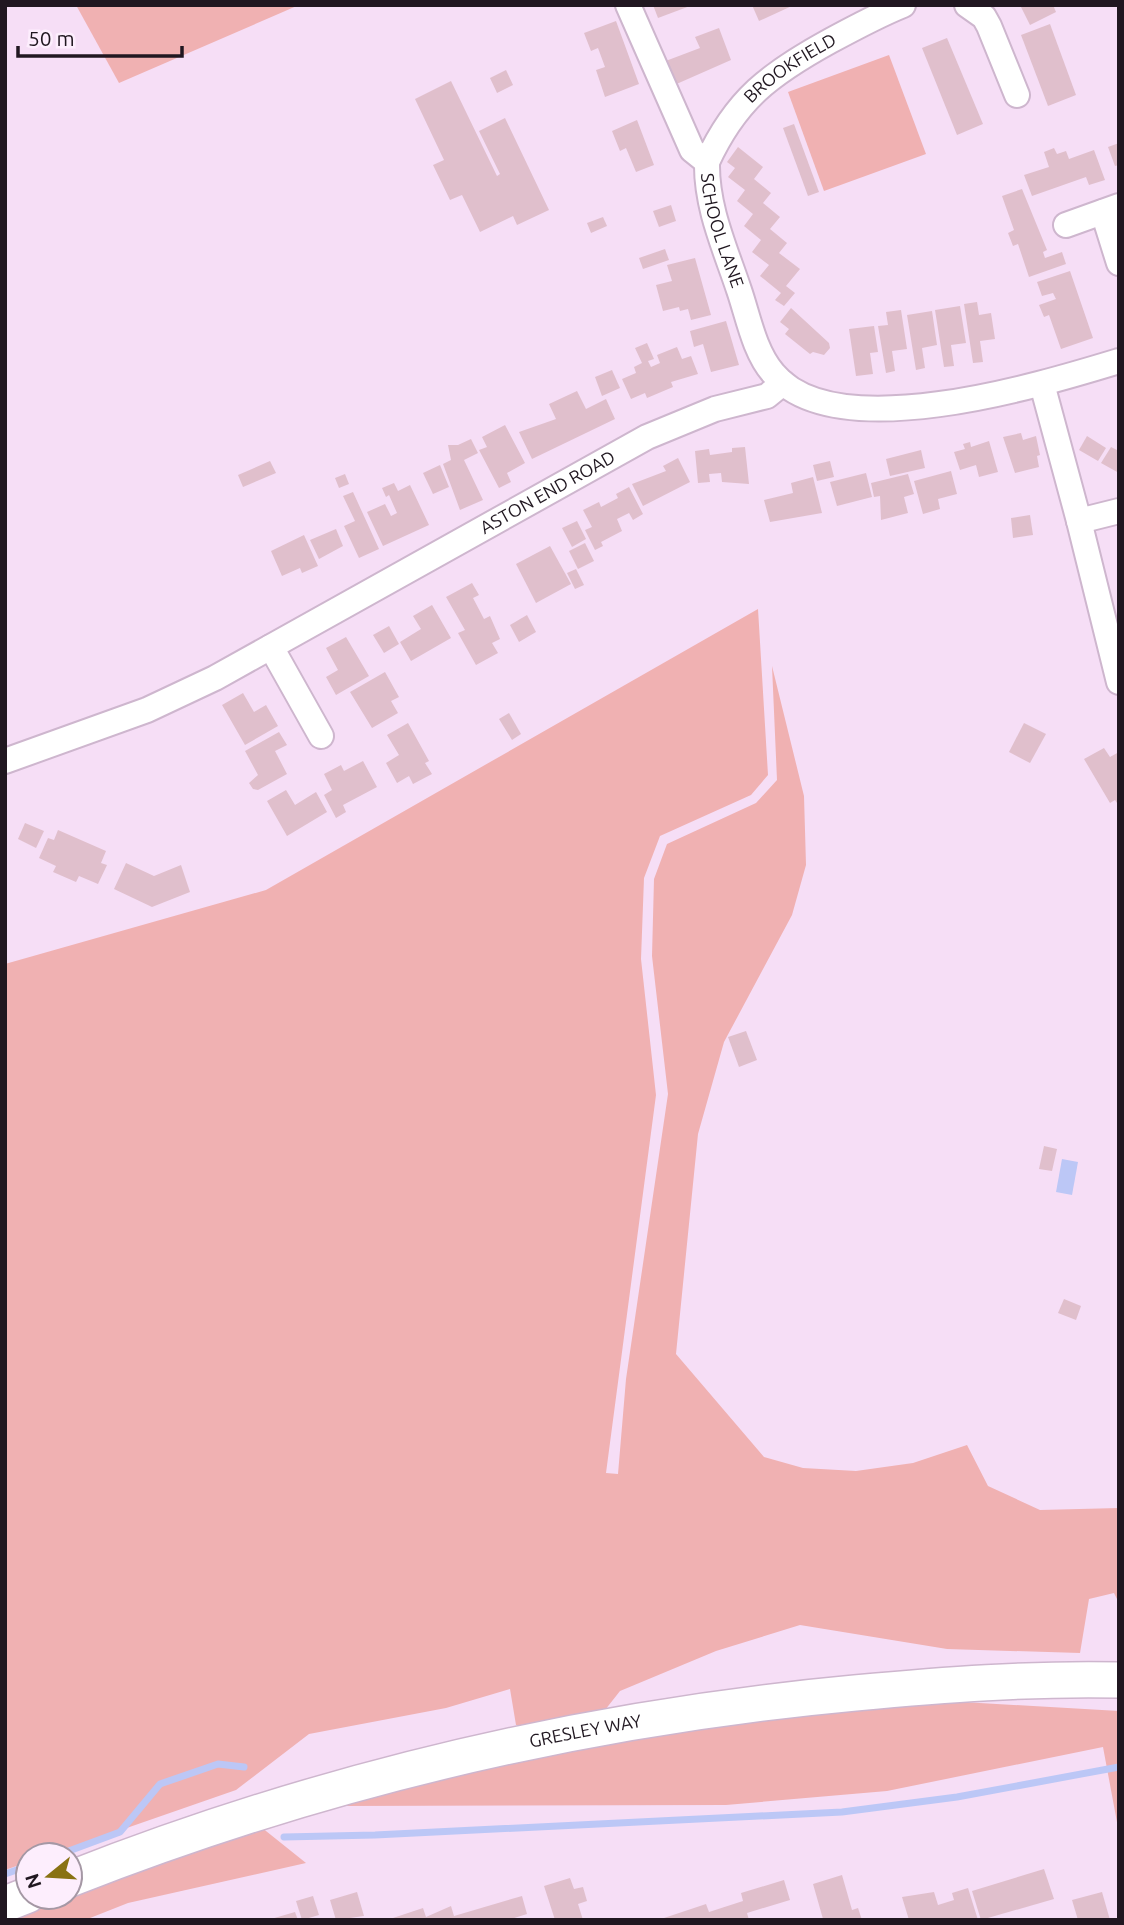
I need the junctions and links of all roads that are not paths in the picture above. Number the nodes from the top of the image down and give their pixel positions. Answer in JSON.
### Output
{"nodes":[{"id":1,"x":628,"y":5,"type":"edge"},
{"id":2,"x":967,"y":5,"type":"edge"},
{"id":3,"x":891,"y":7,"type":"edge"},
{"id":4,"x":1017,"y":95,"type":"dead end"},
{"id":5,"x":706,"y":162,"type":"junction"},
{"id":6,"x":1111,"y":209,"type":"edge"},
{"id":7,"x":1066,"y":225,"type":"dead end"},
{"id":8,"x":1119,"y":262,"type":"edge"},
{"id":9,"x":1119,"y":362,"type":"edge"},
{"id":10,"x":783,"y":383,"type":"junction"},
{"id":11,"x":1042,"y":384,"type":"junction"},
{"id":12,"x":1119,"y":511,"type":"edge"},
{"id":13,"x":1079,"y":521,"type":"junction"},
{"id":14,"x":271,"y":647,"type":"junction"},
{"id":15,"x":1119,"y":682,"type":"edge"},
{"id":16,"x":321,"y":736,"type":"dead end"},
{"id":17,"x":5,"y":761,"type":"edge"},
{"id":18,"x":1119,"y":1681,"type":"edge"},
{"id":19,"x":84,"y":1874,"type":"edge"}],
"edges":[{"from":1,"to":5,"type":"street","name":"SCHOOL LANE"},
{"from":2,"to":4,"type":"street"},
{"from":3,"to":5,"type":"street","name":"BROOKFIELD"},
{"from":5,"to":10,"type":"street","name":"SCHOOL LANE"},
{"from":6,"to":7,"type":"street"},
{"from":6,"to":8,"type":"street"},
{"from":9,"to":11,"type":"street"},
{"from":10,"to":11,"type":"street"},
{"from":10,"to":14,"type":"street","name":"ASTON END ROAD"},
{"from":11,"to":13,"type":"street"},
{"from":12,"to":13,"type":"street"},
{"from":13,"to":15,"type":"street"},
{"from":14,"to":16,"type":"street"},
{"from":14,"to":17,"type":"street","name":"ASTON END ROAD"},
{"from":18,"to":19,"type":"street","name":"GRESLEY WAY"}]}
